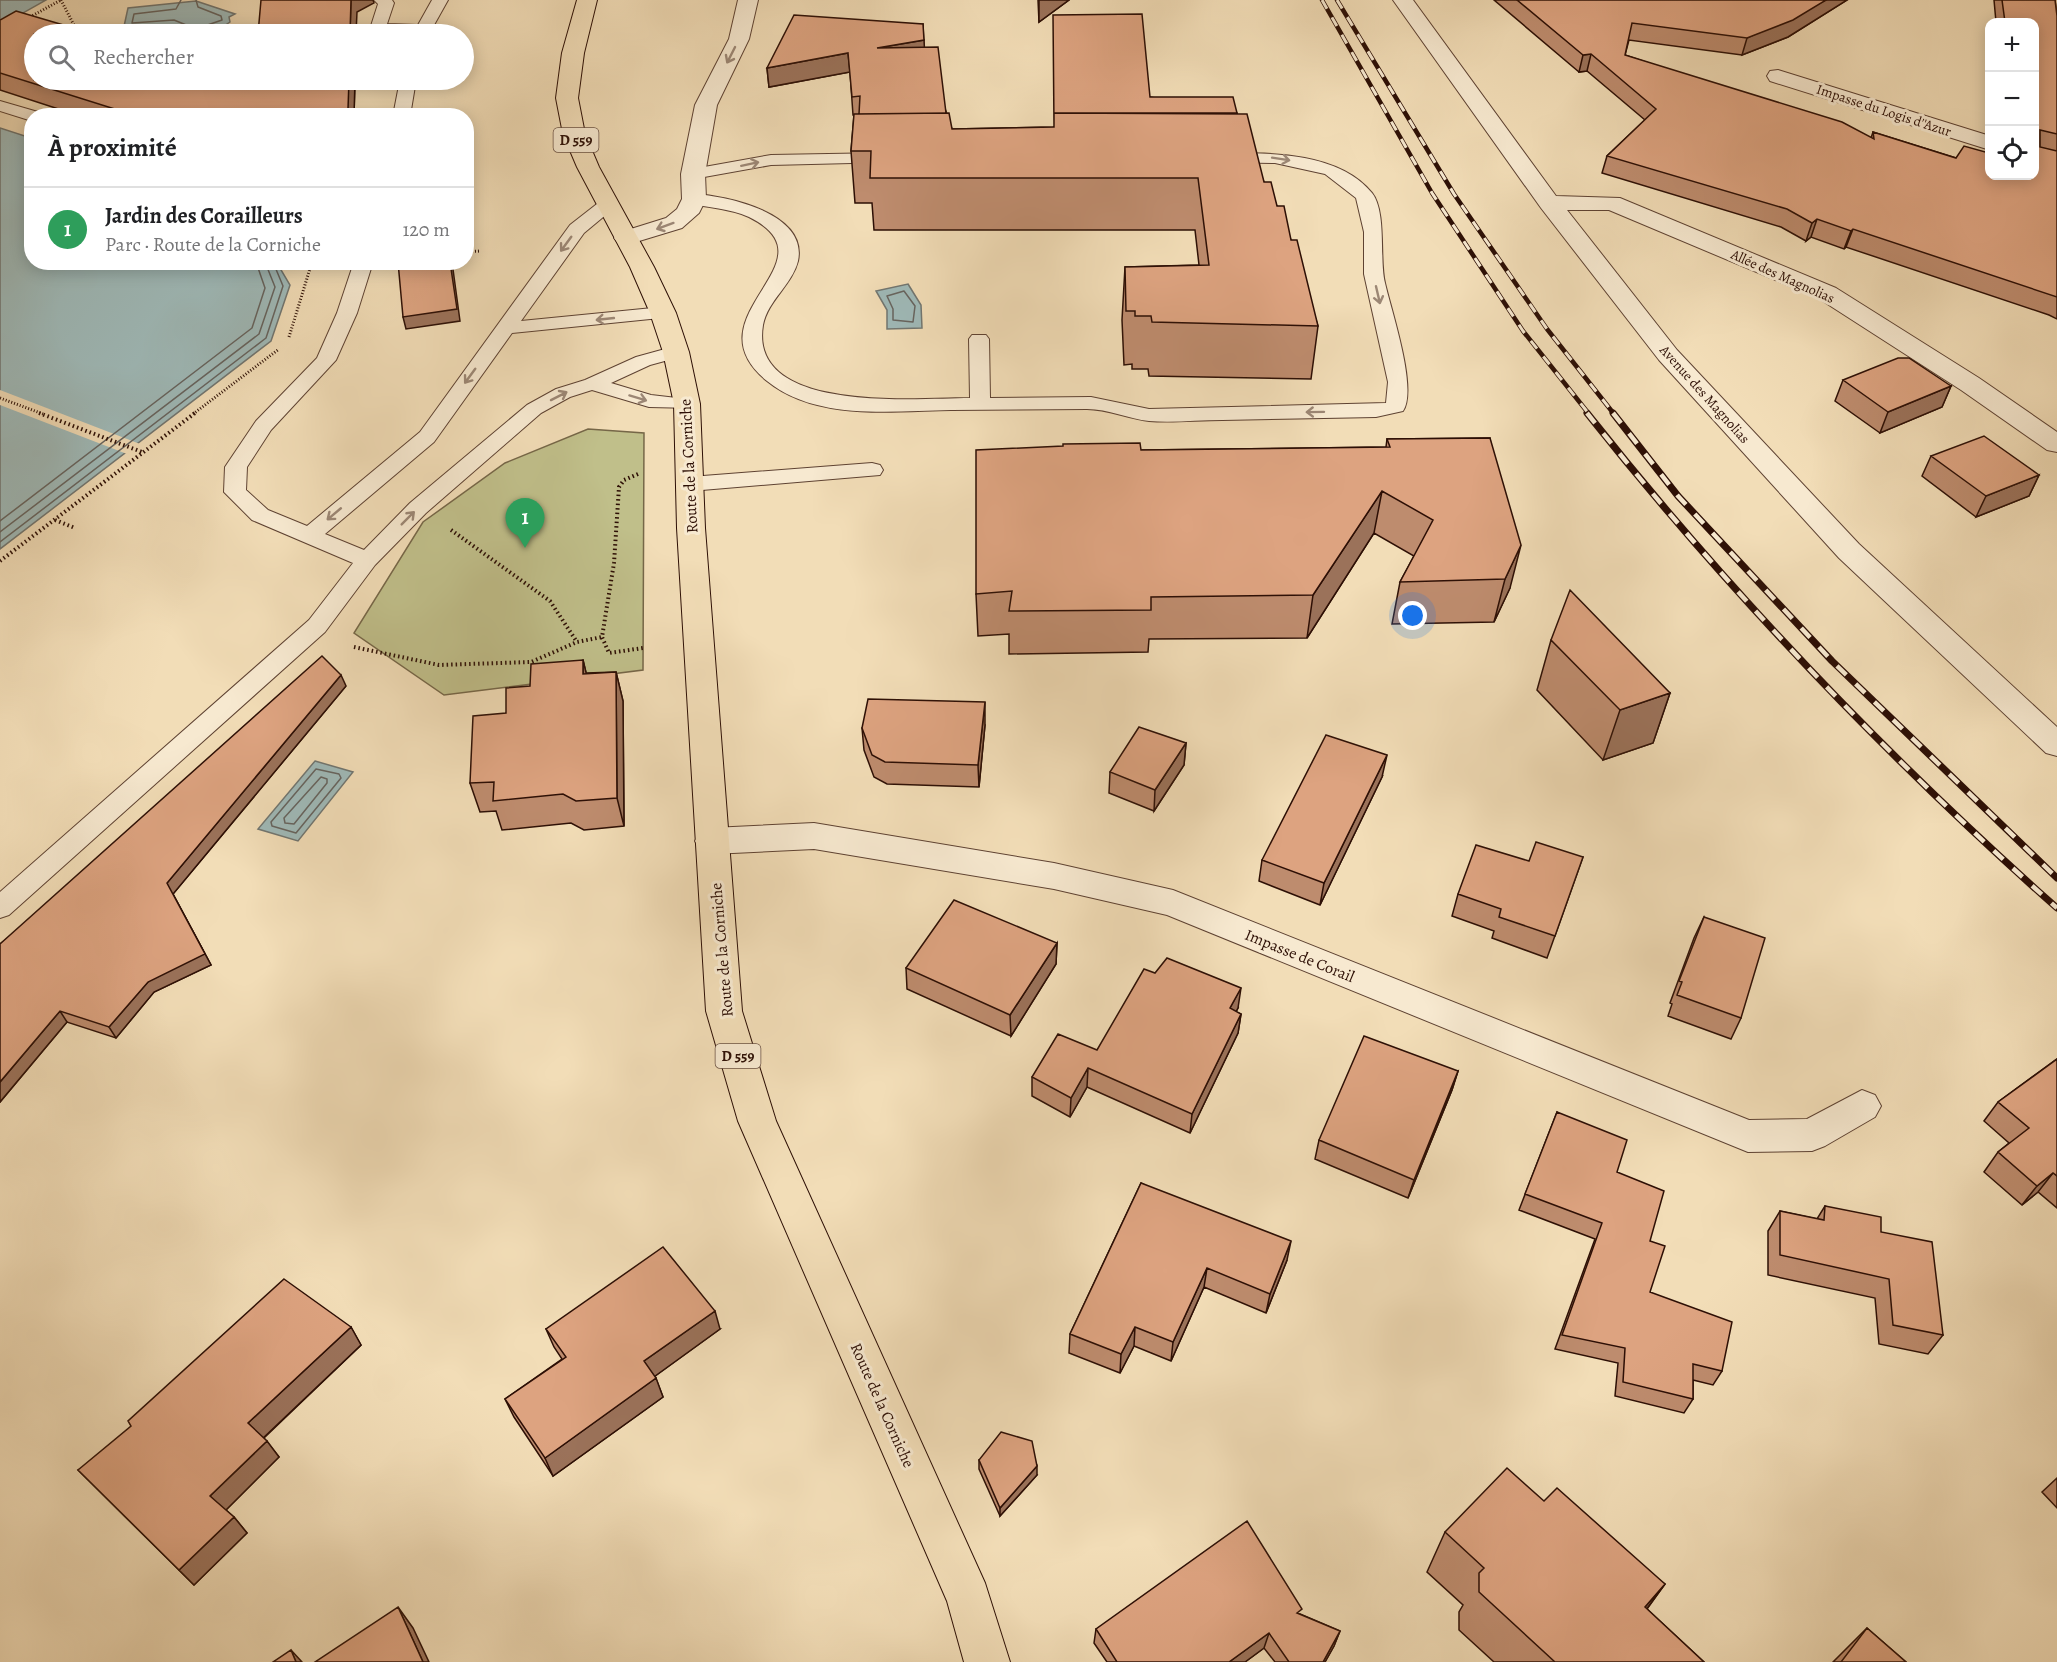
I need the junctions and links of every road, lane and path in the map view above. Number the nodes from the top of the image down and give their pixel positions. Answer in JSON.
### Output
{"nodes":[{"id":1,"x":61,"y":0,"type":"edge"},
{"id":2,"x":382,"y":0,"type":"edge"},
{"id":3,"x":440,"y":0,"type":"edge"},
{"id":4,"x":587,"y":0,"type":"edge"},
{"id":5,"x":748,"y":0,"type":"edge"},
{"id":6,"x":1404,"y":0,"type":"edge"},
{"id":7,"x":20,"y":22,"type":"edge"},
{"id":8,"x":73,"y":24,"type":"edge"},
{"id":9,"x":380,"y":24,"type":"edge"},
{"id":10,"x":426,"y":24,"type":"edge"},
{"id":11,"x":1778,"y":76,"type":"dead end"},
{"id":12,"x":406,"y":90,"type":"edge"},
{"id":13,"x":0,"y":106,"type":"edge"},
{"id":14,"x":403,"y":108,"type":"edge"},
{"id":15,"x":24,"y":114,"type":"edge"},
{"id":16,"x":1985,"y":142,"type":"edge"},
{"id":17,"x":900,"y":158,"type":"edge"},
{"id":18,"x":1205,"y":158,"type":"edge"},
{"id":19,"x":693,"y":174,"type":"junction"},
{"id":20,"x":694,"y":199,"type":"junction"},
{"id":21,"x":1549,"y":203,"type":"junction"},
{"id":22,"x":608,"y":204,"type":"junction"},
{"id":23,"x":626,"y":238,"type":"junction"},
{"id":24,"x":474,"y":251,"type":"edge"},
{"id":25,"x":480,"y":251,"type":"dead end"},
{"id":26,"x":310,"y":270,"type":"edge"},
{"id":27,"x":361,"y":270,"type":"edge"},
{"id":28,"x":663,"y":313,"type":"junction"},
{"id":29,"x":504,"y":328,"type":"junction"},
{"id":30,"x":979,"y":339,"type":"dead end"},
{"id":31,"x":676,"y":352,"type":"junction"},
{"id":32,"x":592,"y":384,"type":"junction"},
{"id":33,"x":0,"y":398,"type":"edge"},
{"id":34,"x":687,"y":404,"type":"junction"},
{"id":35,"x":980,"y":404,"type":"junction"},
{"id":36,"x":2057,"y":444,"type":"edge"},
{"id":37,"x":143,"y":452,"type":"junction"},
{"id":38,"x":872,"y":470,"type":"dead end"},
{"id":39,"x":638,"y":474,"type":"dead end"},
{"id":40,"x":690,"y":484,"type":"junction"},
{"id":41,"x":54,"y":520,"type":"junction"},
{"id":42,"x":442,"y":523,"type":"dead end"},
{"id":43,"x":75,"y":528,"type":"dead end"},
{"id":44,"x":308,"y":537,"type":"junction"},
{"id":45,"x":367,"y":560,"type":"junction"},
{"id":46,"x":0,"y":561,"type":"edge"},
{"id":47,"x":306,"y":636,"type":"junction"},
{"id":48,"x":602,"y":637,"type":"junction"},
{"id":49,"x":577,"y":642,"type":"junction"},
{"id":50,"x":643,"y":648,"type":"dead end"},
{"id":51,"x":2057,"y":745,"type":"edge"},
{"id":52,"x":711,"y":841,"type":"junction"},
{"id":53,"x":0,"y":908,"type":"edge"},
{"id":54,"x":1862,"y":1106,"type":"dead end"},
{"id":55,"x":987,"y":1662,"type":"edge"}],
"edges":[{"from":1,"to":7,"type":"path"},
{"from":1,"to":8,"type":"path"},
{"from":2,"to":9,"type":"lane"},
{"from":3,"to":10,"type":"lane"},
{"from":4,"to":22,"type":"main road","number":"D 559"},
{"from":5,"to":19,"type":"street","one_way":true},
{"from":6,"to":21,"type":"street","name":"Avenue des Magnolias"},
{"from":11,"to":16,"type":"street","name":"Impasse du Logis d''Azur"},
{"from":12,"to":14,"type":"lane"},
{"from":13,"to":15,"type":"lane"},
{"from":19,"to":17,"type":"lane","one_way":true},
{"from":18,"to":35,"type":"lane","one_way":true},
{"from":19,"to":20,"type":"street"},
{"from":20,"to":23,"type":"street","one_way":true},
{"from":20,"to":35,"type":"lane"},
{"from":21,"to":36,"type":"street","name":"Allée des Magnolias"},
{"from":21,"to":51,"type":"street","name":"Avenue des Magnolias"},
{"from":22,"to":23,"type":"main road","number":"D 559"},
{"from":22,"to":29,"type":"lane","one_way":true},
{"from":23,"to":28,"type":"main road","name":"Route de la Corniche","number":"D 559"},
{"from":24,"to":25,"type":"path"},
{"from":26,"to":37,"type":"path"},
{"from":27,"to":44,"type":"lane"},
{"from":28,"to":29,"type":"lane","one_way":true},
{"from":28,"to":31,"type":"main road","name":"Route de la Corniche","number":"D 559"},
{"from":29,"to":44,"type":"lane","one_way":true},
{"from":30,"to":35,"type":"lane"},
{"from":31,"to":32,"type":"lane"},
{"from":31,"to":34,"type":"main road","name":"Route de la Corniche","number":"D 559"},
{"from":32,"to":34,"type":"lane","one_way":true},
{"from":45,"to":32,"type":"lane","one_way":true},
{"from":33,"to":37,"type":"path"},
{"from":34,"to":40,"type":"main road","name":"Route de la Corniche","number":"D 559"},
{"from":37,"to":41,"type":"path"},
{"from":38,"to":40,"type":"lane"},
{"from":39,"to":48,"type":"path"},
{"from":40,"to":52,"type":"main road","name":"Route de la Corniche","number":"D 559"},
{"from":41,"to":43,"type":"path"},
{"from":41,"to":46,"type":"path"},
{"from":42,"to":49,"type":"path"},
{"from":44,"to":45,"type":"lane"},
{"from":45,"to":47,"type":"lane"},
{"from":47,"to":49,"type":"path"},
{"from":47,"to":53,"type":"lane"},
{"from":48,"to":49,"type":"path"},
{"from":48,"to":50,"type":"path"},
{"from":52,"to":54,"type":"street","name":"Impasse de Corail"},
{"from":52,"to":55,"type":"main road","name":"Route de la Corniche","number":"D 559"}]}
